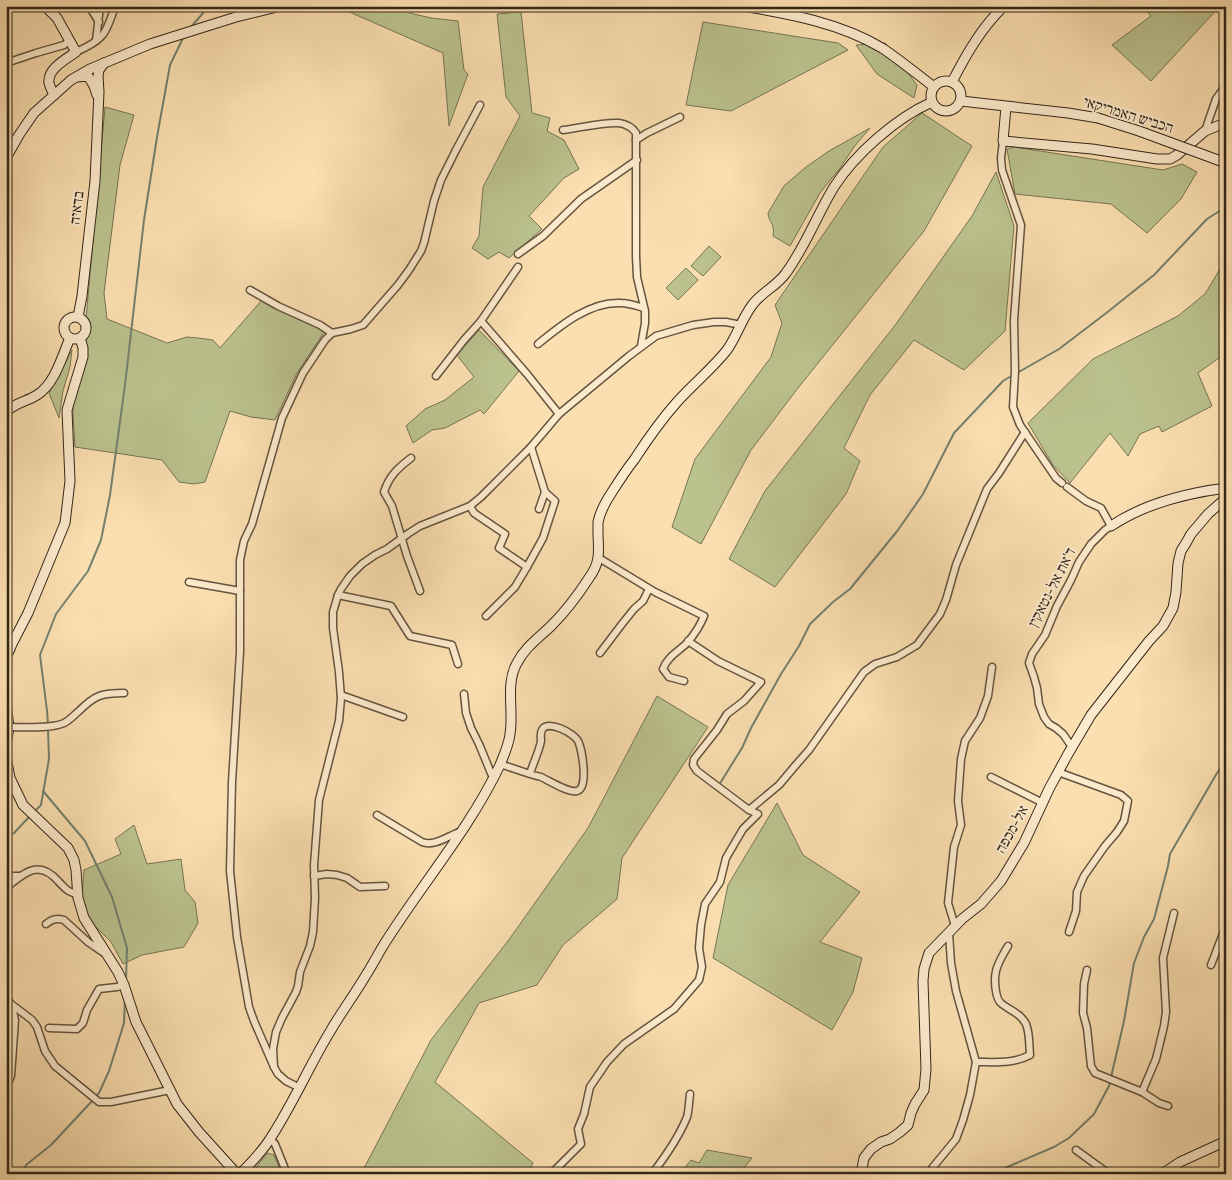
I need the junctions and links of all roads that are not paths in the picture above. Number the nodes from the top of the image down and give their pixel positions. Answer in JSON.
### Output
{"nodes":[{"id":1,"x":45,"y":6,"type":"edge"},
{"id":2,"x":89,"y":6,"type":"edge"},
{"id":3,"x":100,"y":6,"type":"edge"},
{"id":4,"x":115,"y":6,"type":"edge"},
{"id":5,"x":281,"y":6,"type":"edge"},
{"id":6,"x":743,"y":6,"type":"edge"},
{"id":7,"x":1004,"y":6,"type":"edge"},
{"id":8,"x":99,"y":22,"type":"junction"},
{"id":9,"x":70,"y":40,"type":"junction"},
{"id":10,"x":96,"y":41,"type":"junction"},
{"id":11,"x":76,"y":52,"type":"junction"},
{"id":12,"x":6,"y":62,"type":"edge"},
{"id":13,"x":104,"y":63,"type":"junction"},
{"id":14,"x":90,"y":69,"type":"junction"},
{"id":15,"x":77,"y":77,"type":"junction"},
{"id":16,"x":98,"y":79,"type":"junction"},
{"id":17,"x":952,"y":82,"type":"junction"},
{"id":18,"x":1226,"y":84,"type":"edge"},
{"id":19,"x":934,"y":87,"type":"junction"},
{"id":20,"x":54,"y":95,"type":"junction"},
{"id":21,"x":99,"y":102,"type":"junction"},
{"id":22,"x":932,"y":102,"type":"junction"},
{"id":23,"x":960,"y":102,"type":"junction"},
{"id":24,"x":480,"y":105,"type":"dead end"},
{"id":25,"x":1006,"y":107,"type":"junction"},
{"id":26,"x":680,"y":117,"type":"dead end"},
{"id":27,"x":1226,"y":125,"type":"edge"},
{"id":28,"x":563,"y":130,"type":"dead end"},
{"id":29,"x":1205,"y":131,"type":"junction"},
{"id":30,"x":636,"y":140,"type":"junction"},
{"id":31,"x":1003,"y":141,"type":"junction"},
{"id":32,"x":6,"y":158,"type":"edge"},
{"id":33,"x":637,"y":160,"type":"junction"},
{"id":34,"x":1226,"y":163,"type":"edge"},
{"id":35,"x":518,"y":254,"type":"dead end"},
{"id":36,"x":518,"y":267,"type":"dead end"},
{"id":37,"x":250,"y":290,"type":"dead end"},
{"id":38,"x":644,"y":308,"type":"junction"},
{"id":39,"x":78,"y":317,"type":"junction"},
{"id":40,"x":481,"y":321,"type":"junction"},
{"id":41,"x":741,"y":324,"type":"junction"},
{"id":42,"x":332,"y":333,"type":"junction"},
{"id":43,"x":70,"y":338,"type":"junction"},
{"id":44,"x":80,"y":338,"type":"junction"},
{"id":45,"x":538,"y":344,"type":"dead end"},
{"id":46,"x":642,"y":346,"type":"junction"},
{"id":47,"x":436,"y":376,"type":"dead end"},
{"id":48,"x":6,"y":412,"type":"edge"},
{"id":49,"x":559,"y":414,"type":"junction"},
{"id":50,"x":1025,"y":432,"type":"junction"},
{"id":51,"x":530,"y":447,"type":"junction"},
{"id":52,"x":411,"y":458,"type":"dead end"},
{"id":53,"x":1226,"y":488,"type":"edge"},
{"id":54,"x":545,"y":492,"type":"junction"},
{"id":55,"x":1226,"y":498,"type":"edge"},
{"id":56,"x":470,"y":506,"type":"junction"},
{"id":57,"x":539,"y":509,"type":"dead end"},
{"id":58,"x":1111,"y":526,"type":"junction"},
{"id":59,"x":402,"y":538,"type":"junction"},
{"id":60,"x":599,"y":558,"type":"junction"},
{"id":61,"x":527,"y":567,"type":"junction"},
{"id":62,"x":189,"y":582,"type":"dead end"},
{"id":63,"x":649,"y":589,"type":"junction"},
{"id":64,"x":240,"y":591,"type":"junction"},
{"id":65,"x":420,"y":591,"type":"dead end"},
{"id":66,"x":338,"y":595,"type":"junction"},
{"id":67,"x":486,"y":616,"type":"dead end"},
{"id":68,"x":688,"y":641,"type":"junction"},
{"id":69,"x":600,"y":653,"type":"dead end"},
{"id":70,"x":6,"y":658,"type":"edge"},
{"id":71,"x":458,"y":664,"type":"dead end"},
{"id":72,"x":992,"y":667,"type":"dead end"},
{"id":73,"x":684,"y":682,"type":"dead end"},
{"id":74,"x":124,"y":694,"type":"dead end"},
{"id":75,"x":464,"y":694,"type":"dead end"},
{"id":76,"x":341,"y":695,"type":"junction"},
{"id":77,"x":6,"y":705,"type":"edge"},
{"id":78,"x":403,"y":717,"type":"dead end"},
{"id":79,"x":9,"y":728,"type":"junction"},
{"id":80,"x":6,"y":745,"type":"edge"},
{"id":81,"x":1072,"y":747,"type":"junction"},
{"id":82,"x":6,"y":757,"type":"edge"},
{"id":83,"x":500,"y":764,"type":"junction"},
{"id":84,"x":1058,"y":772,"type":"junction"},
{"id":85,"x":530,"y":774,"type":"junction"},
{"id":86,"x":991,"y":776,"type":"dead end"},
{"id":87,"x":493,"y":778,"type":"junction"},
{"id":88,"x":1044,"y":803,"type":"junction"},
{"id":89,"x":749,"y":810,"type":"junction"},
{"id":90,"x":377,"y":815,"type":"dead end"},
{"id":91,"x":462,"y":831,"type":"junction"},
{"id":92,"x":20,"y":876,"type":"junction"},
{"id":93,"x":314,"y":876,"type":"junction"},
{"id":94,"x":6,"y":878,"type":"edge"},
{"id":95,"x":385,"y":886,"type":"dead end"},
{"id":96,"x":6,"y":888,"type":"edge"},
{"id":97,"x":78,"y":894,"type":"junction"},
{"id":98,"x":1174,"y":912,"type":"dead end"},
{"id":99,"x":46,"y":924,"type":"dead end"},
{"id":100,"x":952,"y":929,"type":"junction"},
{"id":101,"x":1069,"y":932,"type":"dead end"},
{"id":102,"x":1226,"y":932,"type":"edge"},
{"id":103,"x":1008,"y":946,"type":"dead end"},
{"id":104,"x":107,"y":955,"type":"junction"},
{"id":105,"x":1211,"y":965,"type":"dead end"},
{"id":106,"x":1087,"y":970,"type":"dead end"},
{"id":107,"x":124,"y":984,"type":"junction"},
{"id":108,"x":6,"y":995,"type":"edge"},
{"id":109,"x":10,"y":1004,"type":"junction"},
{"id":110,"x":49,"y":1028,"type":"dead end"},
{"id":111,"x":976,"y":1062,"type":"junction"},
{"id":112,"x":274,"y":1067,"type":"junction"},
{"id":113,"x":1226,"y":1075,"type":"edge"},
{"id":114,"x":6,"y":1087,"type":"edge"},
{"id":115,"x":300,"y":1088,"type":"junction"},
{"id":116,"x":170,"y":1090,"type":"junction"},
{"id":117,"x":1142,"y":1092,"type":"junction"},
{"id":118,"x":690,"y":1094,"type":"dead end"},
{"id":119,"x":1168,"y":1106,"type":"dead end"},
{"id":120,"x":1226,"y":1126,"type":"edge"},
{"id":121,"x":270,"y":1139,"type":"junction"},
{"id":122,"x":1226,"y":1141,"type":"edge"},
{"id":123,"x":1076,"y":1150,"type":"dead end"},
{"id":124,"x":239,"y":1174,"type":"edge"},
{"id":125,"x":287,"y":1174,"type":"edge"},
{"id":126,"x":551,"y":1174,"type":"edge"},
{"id":127,"x":652,"y":1174,"type":"edge"},
{"id":128,"x":861,"y":1174,"type":"edge"},
{"id":129,"x":929,"y":1174,"type":"edge"},
{"id":130,"x":1109,"y":1174,"type":"edge"},
{"id":131,"x":1162,"y":1174,"type":"edge"}],
"edges":[{"from":1,"to":9,"type":"street"},
{"from":2,"to":8,"type":"street"},
{"from":3,"to":8,"type":"street"},
{"from":4,"to":10,"type":"street"},
{"from":5,"to":13,"type":"street"},
{"from":6,"to":19,"type":"street"},
{"from":7,"to":17,"type":"street"},
{"from":8,"to":10,"type":"street"},
{"from":9,"to":11,"type":"street"},
{"from":9,"to":12,"type":"street"},
{"from":10,"to":11,"type":"street"},
{"from":11,"to":20,"type":"street"},
{"from":13,"to":14,"type":"street"},
{"from":13,"to":16,"type":"street"},
{"from":14,"to":15,"type":"street"},
{"from":14,"to":16,"type":"street"},
{"from":15,"to":20,"type":"street"},
{"from":15,"to":21,"type":"street"},
{"from":16,"to":21,"type":"street","name":"בדאיה"},
{"from":17,"to":19,"type":"street"},
{"from":17,"to":23,"type":"street"},
{"from":18,"to":29,"type":"street"},
{"from":19,"to":22,"type":"street"},
{"from":20,"to":32,"type":"street"},
{"from":21,"to":39,"type":"street","name":"בדאיה"},
{"from":22,"to":23,"type":"street"},
{"from":22,"to":41,"type":"street"},
{"from":23,"to":25,"type":"street","name":"הכביש האמריקאי"},
{"from":24,"to":42,"type":"street"},
{"from":25,"to":31,"type":"street"},
{"from":25,"to":34,"type":"street","name":"הכביש האמריקאי","bridge":true},
{"from":26,"to":30,"type":"street"},
{"from":27,"to":29,"type":"street"},
{"from":28,"to":30,"type":"street"},
{"from":29,"to":31,"type":"street"},
{"from":30,"to":33,"type":"street"},
{"from":31,"to":50,"type":"street"},
{"from":33,"to":35,"type":"street"},
{"from":33,"to":38,"type":"street"},
{"from":36,"to":40,"type":"street"},
{"from":37,"to":42,"type":"street"},
{"from":38,"to":45,"type":"street"},
{"from":38,"to":46,"type":"street"},
{"from":39,"to":43,"type":"street"},
{"from":39,"to":44,"type":"street"},
{"from":40,"to":47,"type":"street"},
{"from":40,"to":49,"type":"street"},
{"from":41,"to":46,"type":"street"},
{"from":41,"to":60,"type":"street"},
{"from":42,"to":64,"type":"street"},
{"from":43,"to":44,"type":"street"},
{"from":43,"to":48,"type":"street"},
{"from":44,"to":70,"type":"street"},
{"from":46,"to":49,"type":"street"},
{"from":49,"to":51,"type":"street"},
{"from":50,"to":58,"type":"street"},
{"from":50,"to":89,"type":"street"},
{"from":51,"to":54,"type":"street"},
{"from":51,"to":56,"type":"street"},
{"from":52,"to":59,"type":"street"},
{"from":53,"to":58,"type":"street","name":"ד'את אל-נטאקין"},
{"from":54,"to":57,"type":"street"},
{"from":54,"to":61,"type":"street"},
{"from":55,"to":81,"type":"street","name":"אל-מכפה"},
{"from":56,"to":59,"type":"street"},
{"from":56,"to":61,"type":"street"},
{"from":58,"to":81,"type":"street","name":"ד'את אל-נטאקין"},
{"from":59,"to":65,"type":"street"},
{"from":59,"to":66,"type":"street"},
{"from":60,"to":63,"type":"street"},
{"from":60,"to":83,"type":"street"},
{"from":61,"to":67,"type":"street"},
{"from":62,"to":64,"type":"street"},
{"from":63,"to":68,"type":"street"},
{"from":63,"to":69,"type":"street"},
{"from":64,"to":112,"type":"street"},
{"from":66,"to":71,"type":"street"},
{"from":66,"to":76,"type":"street"},
{"from":68,"to":73,"type":"street"},
{"from":68,"to":89,"type":"street"},
{"from":72,"to":100,"type":"street"},
{"from":74,"to":79,"type":"street"},
{"from":75,"to":87,"type":"street"},
{"from":76,"to":78,"type":"street"},
{"from":76,"to":93,"type":"street"},
{"from":77,"to":79,"type":"street"},
{"from":79,"to":80,"type":"street"},
{"from":81,"to":84,"type":"street","name":"אל-מכפה"},
{"from":82,"to":97,"type":"street"},
{"from":83,"to":85,"type":"street"},
{"from":83,"to":87,"type":"street"},
{"from":84,"to":88,"type":"street","name":"אל-מכפה"},
{"from":84,"to":101,"type":"street"},
{"from":85,"to":85,"type":"street"},
{"from":86,"to":88,"type":"street"},
{"from":87,"to":91,"type":"street"},
{"from":88,"to":100,"type":"street","name":"אל-מכפה"},
{"from":89,"to":126,"type":"street"},
{"from":90,"to":91,"type":"street"},
{"from":91,"to":115,"type":"street"},
{"from":92,"to":94,"type":"street"},
{"from":92,"to":96,"type":"street"},
{"from":92,"to":97,"type":"street"},
{"from":93,"to":95,"type":"street"},
{"from":93,"to":112,"type":"street"},
{"from":97,"to":104,"type":"street"},
{"from":98,"to":117,"type":"street"},
{"from":99,"to":104,"type":"street"},
{"from":100,"to":111,"type":"street"},
{"from":100,"to":128,"type":"street","name":"אל-מכפה"},
{"from":102,"to":105,"type":"street"},
{"from":103,"to":111,"type":"street"},
{"from":104,"to":107,"type":"street"},
{"from":106,"to":117,"type":"street"},
{"from":107,"to":110,"type":"street"},
{"from":107,"to":116,"type":"street"},
{"from":108,"to":109,"type":"street"},
{"from":109,"to":114,"type":"street"},
{"from":109,"to":116,"type":"street"},
{"from":111,"to":129,"type":"street"},
{"from":112,"to":115,"type":"street"},
{"from":113,"to":120,"type":"street"},
{"from":115,"to":121,"type":"street"},
{"from":116,"to":124,"type":"street"},
{"from":117,"to":119,"type":"street"},
{"from":118,"to":127,"type":"street"},
{"from":121,"to":124,"type":"street"},
{"from":121,"to":125,"type":"street"},
{"from":122,"to":131,"type":"street"},
{"from":123,"to":130,"type":"street"}]}
